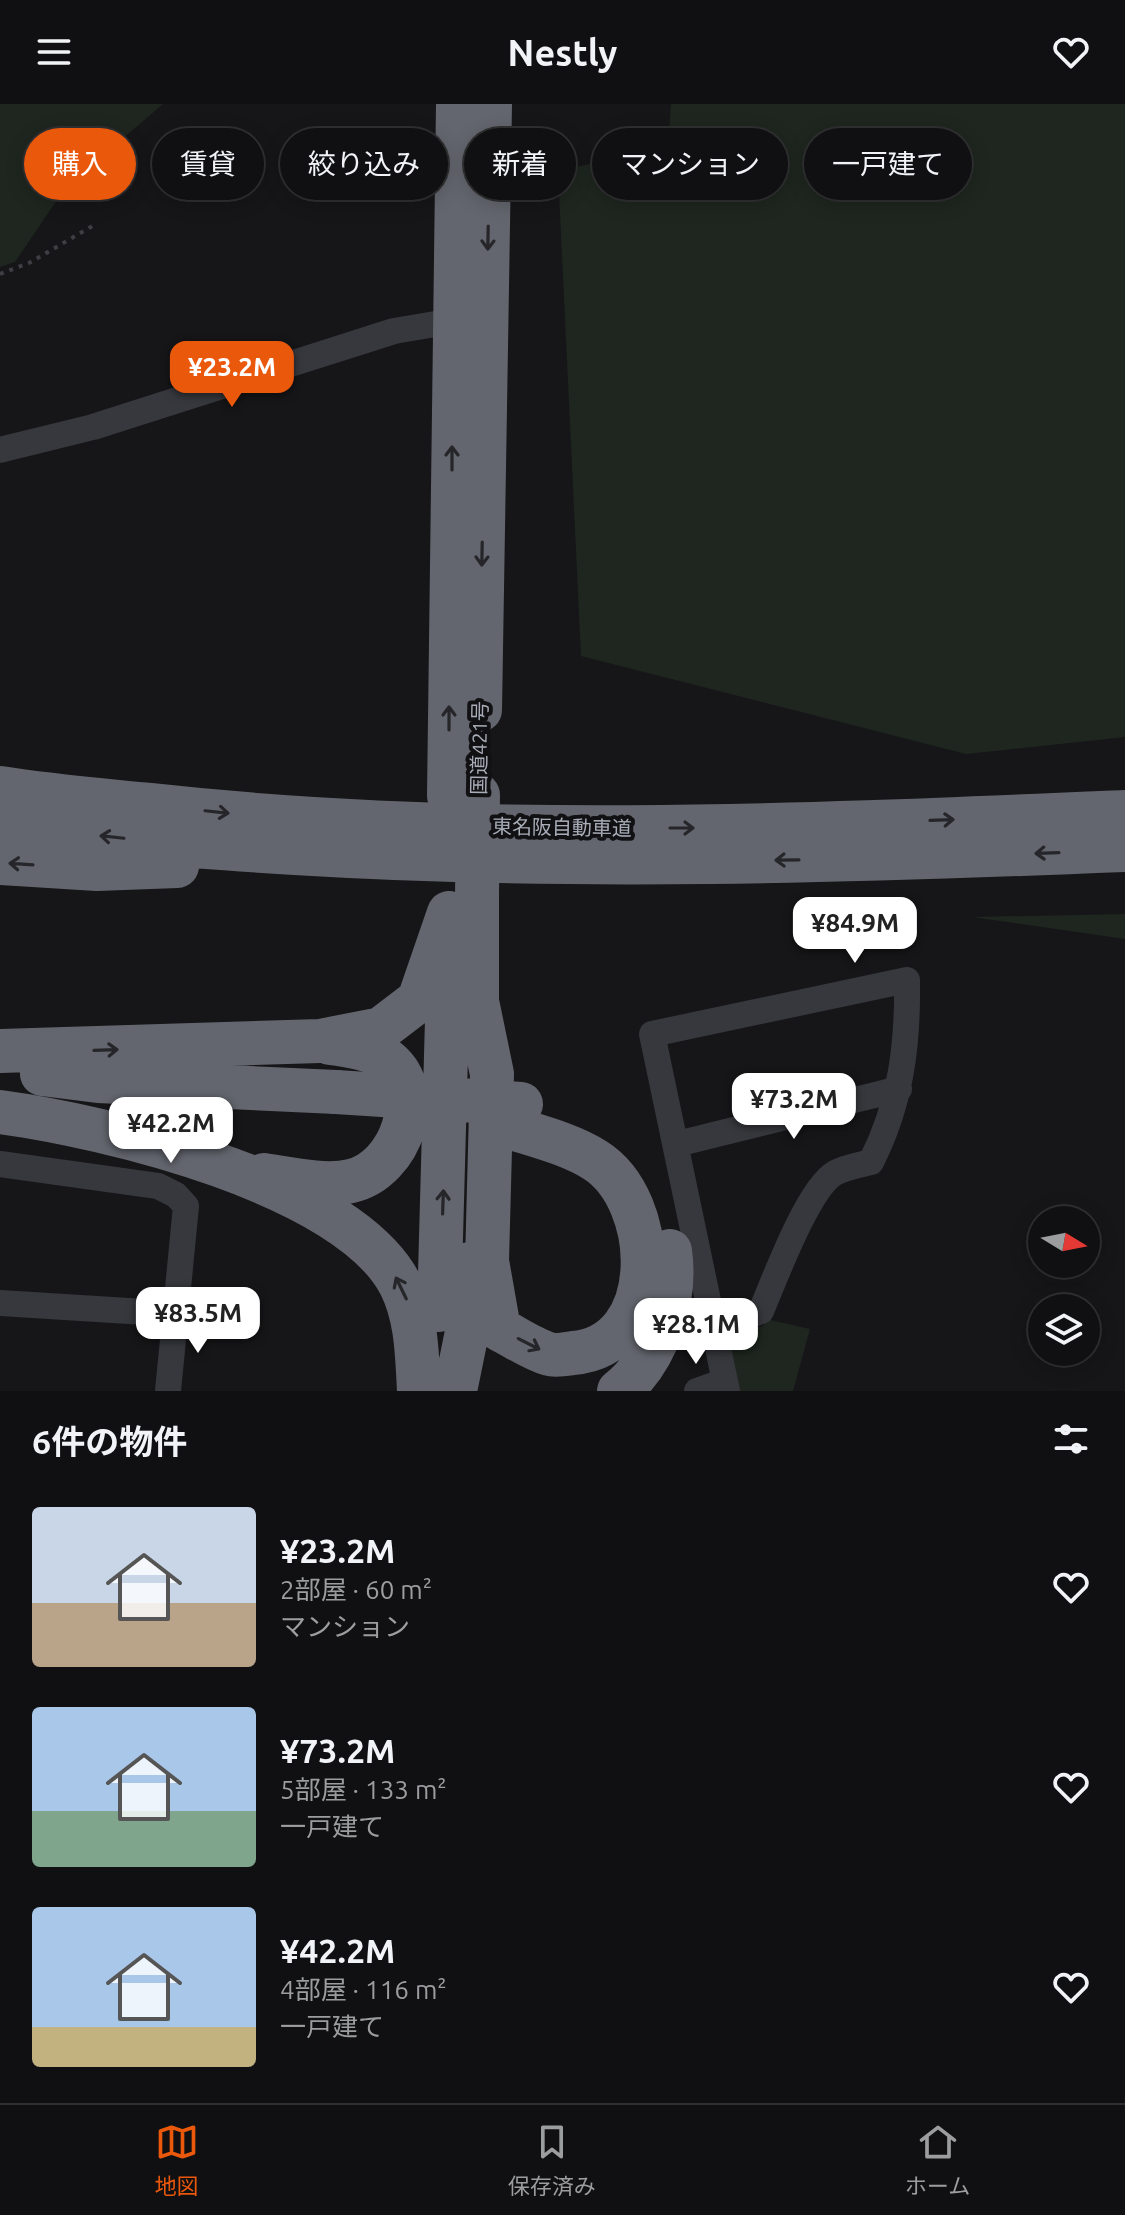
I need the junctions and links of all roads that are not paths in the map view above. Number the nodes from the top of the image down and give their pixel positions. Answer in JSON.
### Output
{"nodes":[{"id":1,"x":458,"y":104,"type":"edge"},
{"id":2,"x":490,"y":104,"type":"edge"},
{"id":3,"x":470,"y":319,"type":"junction"},
{"id":4,"x":0,"y":450,"type":"edge"},
{"id":5,"x":0,"y":771,"type":"edge"},
{"id":6,"x":0,"y":788,"type":"edge"},
{"id":7,"x":158,"y":806,"type":"junction"},
{"id":8,"x":1125,"y":812,"type":"edge"},
{"id":9,"x":0,"y":823,"type":"edge"},
{"id":10,"x":1125,"y":850,"type":"edge"},
{"id":11,"x":379,"y":858,"type":"junction"},
{"id":12,"x":0,"y":863,"type":"edge"},
{"id":13,"x":458,"y":903,"type":"junction"},
{"id":14,"x":478,"y":1006,"type":"junction"},
{"id":15,"x":320,"y":1041,"type":"junction"},
{"id":16,"x":0,"y":1051,"type":"edge"},
{"id":17,"x":0,"y":1069,"type":"edge"},
{"id":18,"x":899,"y":1089,"type":"junction"},
{"id":19,"x":0,"y":1099,"type":"edge"},
{"id":20,"x":335,"y":1103,"type":"junction"},
{"id":21,"x":0,"y":1112,"type":"edge"},
{"id":22,"x":515,"y":1116,"type":"junction"},
{"id":23,"x":677,"y":1144,"type":"junction"},
{"id":24,"x":0,"y":1164,"type":"edge"},
{"id":25,"x":233,"y":1171,"type":"junction"},
{"id":26,"x":0,"y":1303,"type":"edge"},
{"id":27,"x":177,"y":1314,"type":"junction"},
{"id":28,"x":715,"y":1330,"type":"junction"},
{"id":29,"x":726,"y":1386,"type":"edge"},
{"id":30,"x":168,"y":1391,"type":"edge"},
{"id":31,"x":419,"y":1391,"type":"edge"},
{"id":32,"x":427,"y":1391,"type":"edge"},
{"id":33,"x":455,"y":1391,"type":"edge"},
{"id":34,"x":619,"y":1391,"type":"edge"},
{"id":35,"x":697,"y":1391,"type":"edge"}],
"edges":[{"from":1,"to":3,"type":"highway","name":"国道421号"},
{"from":2,"to":3,"type":"highway","name":"国道421号","one_way":true},
{"from":3,"to":4,"type":"street"},
{"from":3,"to":13,"type":"highway","name":"国道421号","bridge":true},
{"from":5,"to":7,"type":"highway"},
{"from":6,"to":7,"type":"highway","name":"東名阪自動車道"},
{"from":7,"to":8,"type":"highway","name":"東名阪自動車道","one_way":true},
{"from":11,"to":9,"type":"highway","name":"東名阪自動車道","one_way":true},
{"from":10,"to":11,"type":"highway","name":"東名阪自動車道","one_way":true},
{"from":11,"to":12,"type":"highway","one_way":true},
{"from":13,"to":14,"type":"highway","name":"国道421号"},
{"from":13,"to":15,"type":"highway"},
{"from":32,"to":13,"type":"highway","name":"国道421号","one_way":true},
{"from":14,"to":22,"type":"highway","one_way":true},
{"from":14,"to":33,"type":"highway","name":"国道421号"},
{"from":16,"to":15,"type":"highway","one_way":true},
{"from":15,"to":25,"type":"highway"},
{"from":17,"to":20,"type":"highway"},
{"from":18,"to":23,"type":"street"},
{"from":18,"to":23,"type":"street"},
{"from":18,"to":28,"type":"street"},
{"from":19,"to":20,"type":"highway"},
{"from":20,"to":22,"type":"highway","bridge":true},
{"from":21,"to":25,"type":"highway"},
{"from":22,"to":34,"type":"highway"},
{"from":23,"to":28,"type":"street"},
{"from":24,"to":27,"type":"street"},
{"from":31,"to":25,"type":"highway","one_way":true},
{"from":26,"to":27,"type":"street"},
{"from":27,"to":30,"type":"street"},
{"from":28,"to":29,"type":"street"},
{"from":29,"to":35,"type":"street"}]}
